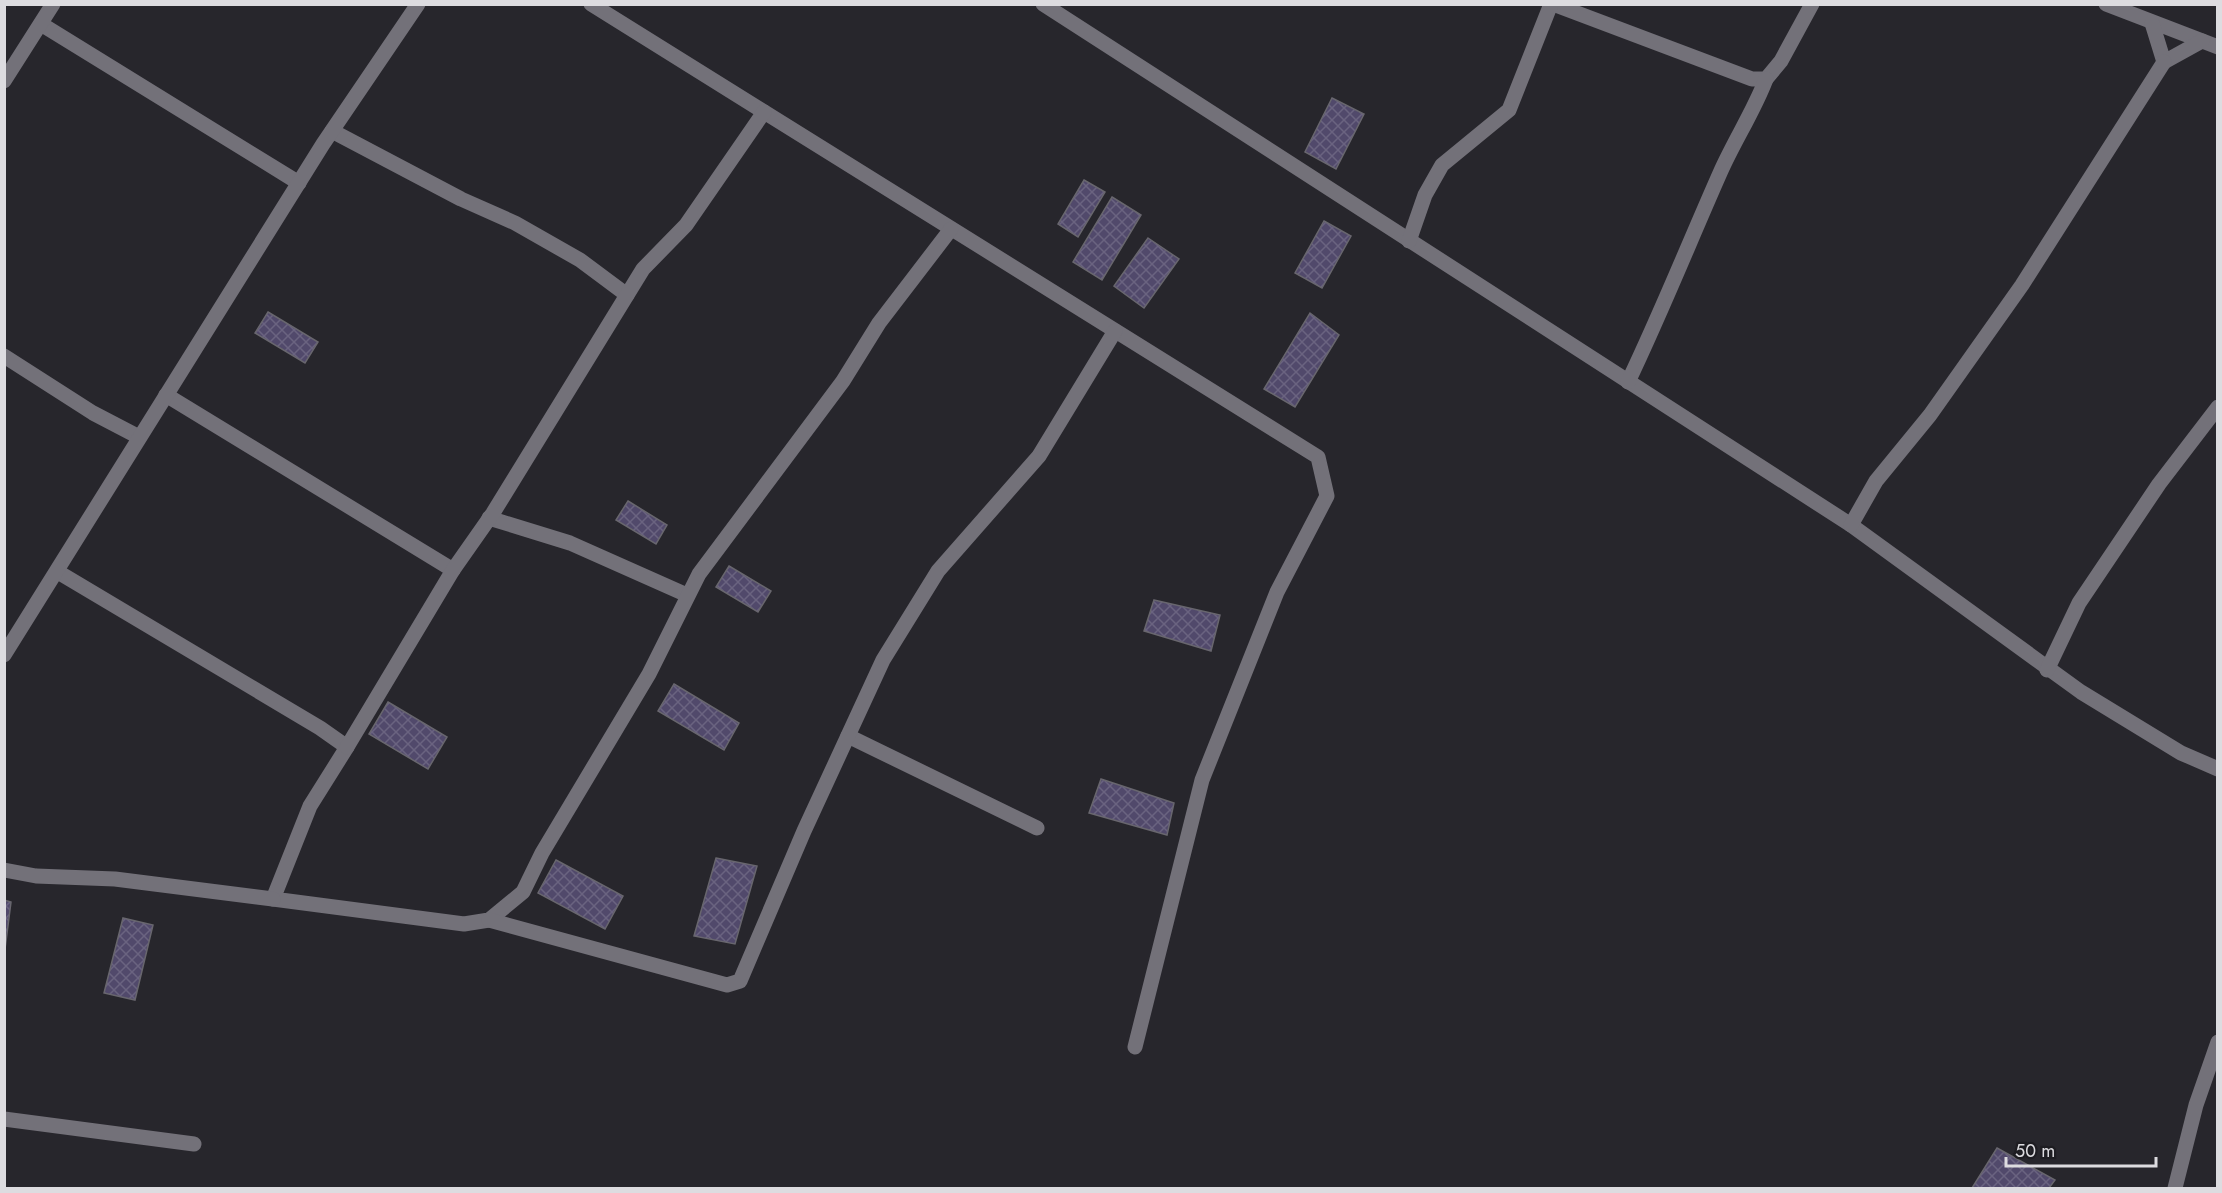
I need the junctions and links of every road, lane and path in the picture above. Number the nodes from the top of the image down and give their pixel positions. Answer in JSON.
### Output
{"nodes":[{"id":1,"x":53,"y":4,"type":"edge"},
{"id":2,"x":418,"y":4,"type":"edge"},
{"id":3,"x":591,"y":4,"type":"edge"},
{"id":4,"x":1043,"y":4,"type":"edge"},
{"id":5,"x":1552,"y":4,"type":"edge"},
{"id":6,"x":1812,"y":4,"type":"edge"},
{"id":7,"x":2106,"y":4,"type":"edge"},
{"id":8,"x":2152,"y":23,"type":"junction"},
{"id":9,"x":41,"y":24,"type":"junction"},
{"id":10,"x":2202,"y":41,"type":"junction"},
{"id":11,"x":2217,"y":47,"type":"edge"},
{"id":12,"x":2164,"y":62,"type":"junction"},
{"id":13,"x":1766,"y":79,"type":"junction"},
{"id":14,"x":4,"y":81,"type":"edge"},
{"id":15,"x":764,"y":112,"type":"junction"},
{"id":16,"x":332,"y":130,"type":"junction"},
{"id":17,"x":299,"y":183,"type":"junction"},
{"id":18,"x":951,"y":229,"type":"junction"},
{"id":19,"x":1408,"y":242,"type":"junction"},
{"id":20,"x":627,"y":295,"type":"junction"},
{"id":21,"x":1115,"y":331,"type":"junction"},
{"id":22,"x":4,"y":356,"type":"edge"},
{"id":23,"x":1628,"y":382,"type":"junction"},
{"id":24,"x":166,"y":395,"type":"junction"},
{"id":25,"x":2217,"y":407,"type":"edge"},
{"id":26,"x":139,"y":437,"type":"junction"},
{"id":27,"x":489,"y":518,"type":"junction"},
{"id":28,"x":1851,"y":525,"type":"junction"},
{"id":29,"x":453,"y":570,"type":"junction"},
{"id":30,"x":58,"y":572,"type":"junction"},
{"id":31,"x":687,"y":595,"type":"junction"},
{"id":32,"x":4,"y":655,"type":"edge"},
{"id":33,"x":2048,"y":670,"type":"junction"},
{"id":34,"x":848,"y":736,"type":"junction"},
{"id":35,"x":347,"y":747,"type":"junction"},
{"id":36,"x":2217,"y":769,"type":"edge"},
{"id":37,"x":1036,"y":828,"type":"dead end"},
{"id":38,"x":4,"y":870,"type":"edge"},
{"id":39,"x":273,"y":898,"type":"junction"},
{"id":40,"x":489,"y":920,"type":"junction"},
{"id":41,"x":2217,"y":1042,"type":"edge"},
{"id":42,"x":1135,"y":1047,"type":"dead end"},
{"id":43,"x":4,"y":1119,"type":"edge"},
{"id":44,"x":194,"y":1144,"type":"dead end"},
{"id":45,"x":2175,"y":1188,"type":"edge"}],
"edges":[{"from":1,"to":9,"type":"street"},
{"from":2,"to":16,"type":"street"},
{"from":3,"to":15,"type":"street"},
{"from":4,"to":19,"type":"street"},
{"from":5,"to":13,"type":"street"},
{"from":5,"to":19,"type":"street"},
{"from":6,"to":13,"type":"street"},
{"from":7,"to":8,"type":"street"},
{"from":8,"to":10,"type":"street"},
{"from":8,"to":12,"type":"street"},
{"from":9,"to":14,"type":"street"},
{"from":9,"to":17,"type":"street"},
{"from":10,"to":11,"type":"street"},
{"from":10,"to":12,"type":"street"},
{"from":12,"to":28,"type":"street"},
{"from":13,"to":23,"type":"street"},
{"from":15,"to":18,"type":"street"},
{"from":15,"to":20,"type":"street"},
{"from":16,"to":17,"type":"street"},
{"from":16,"to":20,"type":"street"},
{"from":17,"to":24,"type":"street"},
{"from":18,"to":21,"type":"street"},
{"from":18,"to":31,"type":"street"},
{"from":19,"to":23,"type":"street"},
{"from":20,"to":27,"type":"street"},
{"from":21,"to":34,"type":"street"},
{"from":21,"to":42,"type":"street"},
{"from":22,"to":26,"type":"street"},
{"from":23,"to":28,"type":"street"},
{"from":24,"to":26,"type":"street"},
{"from":24,"to":29,"type":"street"},
{"from":25,"to":33,"type":"street"},
{"from":26,"to":30,"type":"street"},
{"from":27,"to":29,"type":"street"},
{"from":27,"to":31,"type":"street"},
{"from":28,"to":33,"type":"street"},
{"from":29,"to":35,"type":"street"},
{"from":30,"to":32,"type":"street"},
{"from":30,"to":35,"type":"street"},
{"from":31,"to":40,"type":"street"},
{"from":33,"to":36,"type":"street"},
{"from":34,"to":37,"type":"street"},
{"from":34,"to":40,"type":"street"},
{"from":35,"to":39,"type":"street"},
{"from":38,"to":39,"type":"street"},
{"from":39,"to":40,"type":"street"},
{"from":41,"to":45,"type":"street"},
{"from":43,"to":44,"type":"street"}]}
